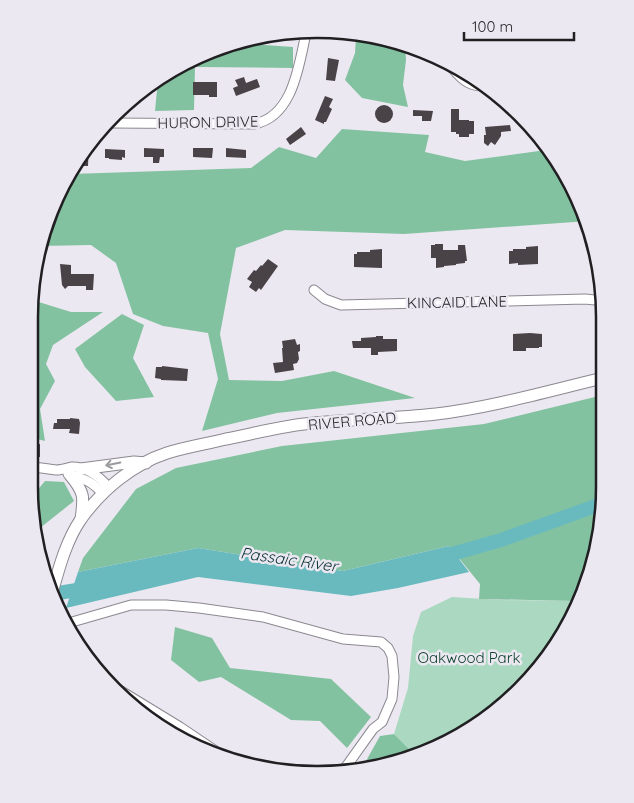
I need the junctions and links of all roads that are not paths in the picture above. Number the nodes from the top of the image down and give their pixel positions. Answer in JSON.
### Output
{"nodes":[{"id":1,"x":305,"y":38,"type":"edge"},
{"id":2,"x":460,"y":77,"type":"edge"},
{"id":3,"x":472,"y":85,"type":"edge"},
{"id":4,"x":116,"y":123,"type":"edge"},
{"id":5,"x":314,"y":290,"type":"dead end"},
{"id":6,"x":596,"y":300,"type":"edge"},
{"id":7,"x":596,"y":380,"type":"edge"},
{"id":8,"x":146,"y":463,"type":"junction"},
{"id":9,"x":38,"y":468,"type":"edge"},
{"id":10,"x":81,"y":468,"type":"junction"},
{"id":11,"x":59,"y":470,"type":"junction"},
{"id":12,"x":70,"y":475,"type":"junction"},
{"id":13,"x":106,"y":491,"type":"junction"},
{"id":14,"x":80,"y":520,"type":"junction"},
{"id":15,"x":55,"y":583,"type":"edge"},
{"id":16,"x":73,"y":622,"type":"edge"},
{"id":17,"x":142,"y":704,"type":"edge"},
{"id":18,"x":180,"y":727,"type":"joint"},
{"id":19,"x":198,"y":739,"type":"edge"},
{"id":20,"x":348,"y":764,"type":"edge"}],
"edges":[{"from":1,"to":4,"type":"street","name":"HURON DRIVE"},
{"from":2,"to":3,"type":"street"},
{"from":5,"to":6,"type":"street","name":"KINCAID LANE"},
{"from":7,"to":8,"type":"main road","name":"RIVER ROAD"},
{"from":8,"to":10,"type":"main road","one_way":true},
{"from":8,"to":13,"type":"main road","name":"RIVER ROAD"},
{"from":9,"to":11,"type":"street"},
{"from":10,"to":11,"type":"street"},
{"from":10,"to":13,"type":"street"},
{"from":11,"to":12,"type":"street"},
{"from":12,"to":13,"type":"street"},
{"from":12,"to":14,"type":"main road"},
{"from":13,"to":14,"type":"main road","name":"RIVER ROAD"},
{"from":14,"to":15,"type":"main road"},
{"from":16,"to":20,"type":"street"},
{"from":17,"to":18,"type":"street"},
{"from":18,"to":19,"type":"street"}]}
